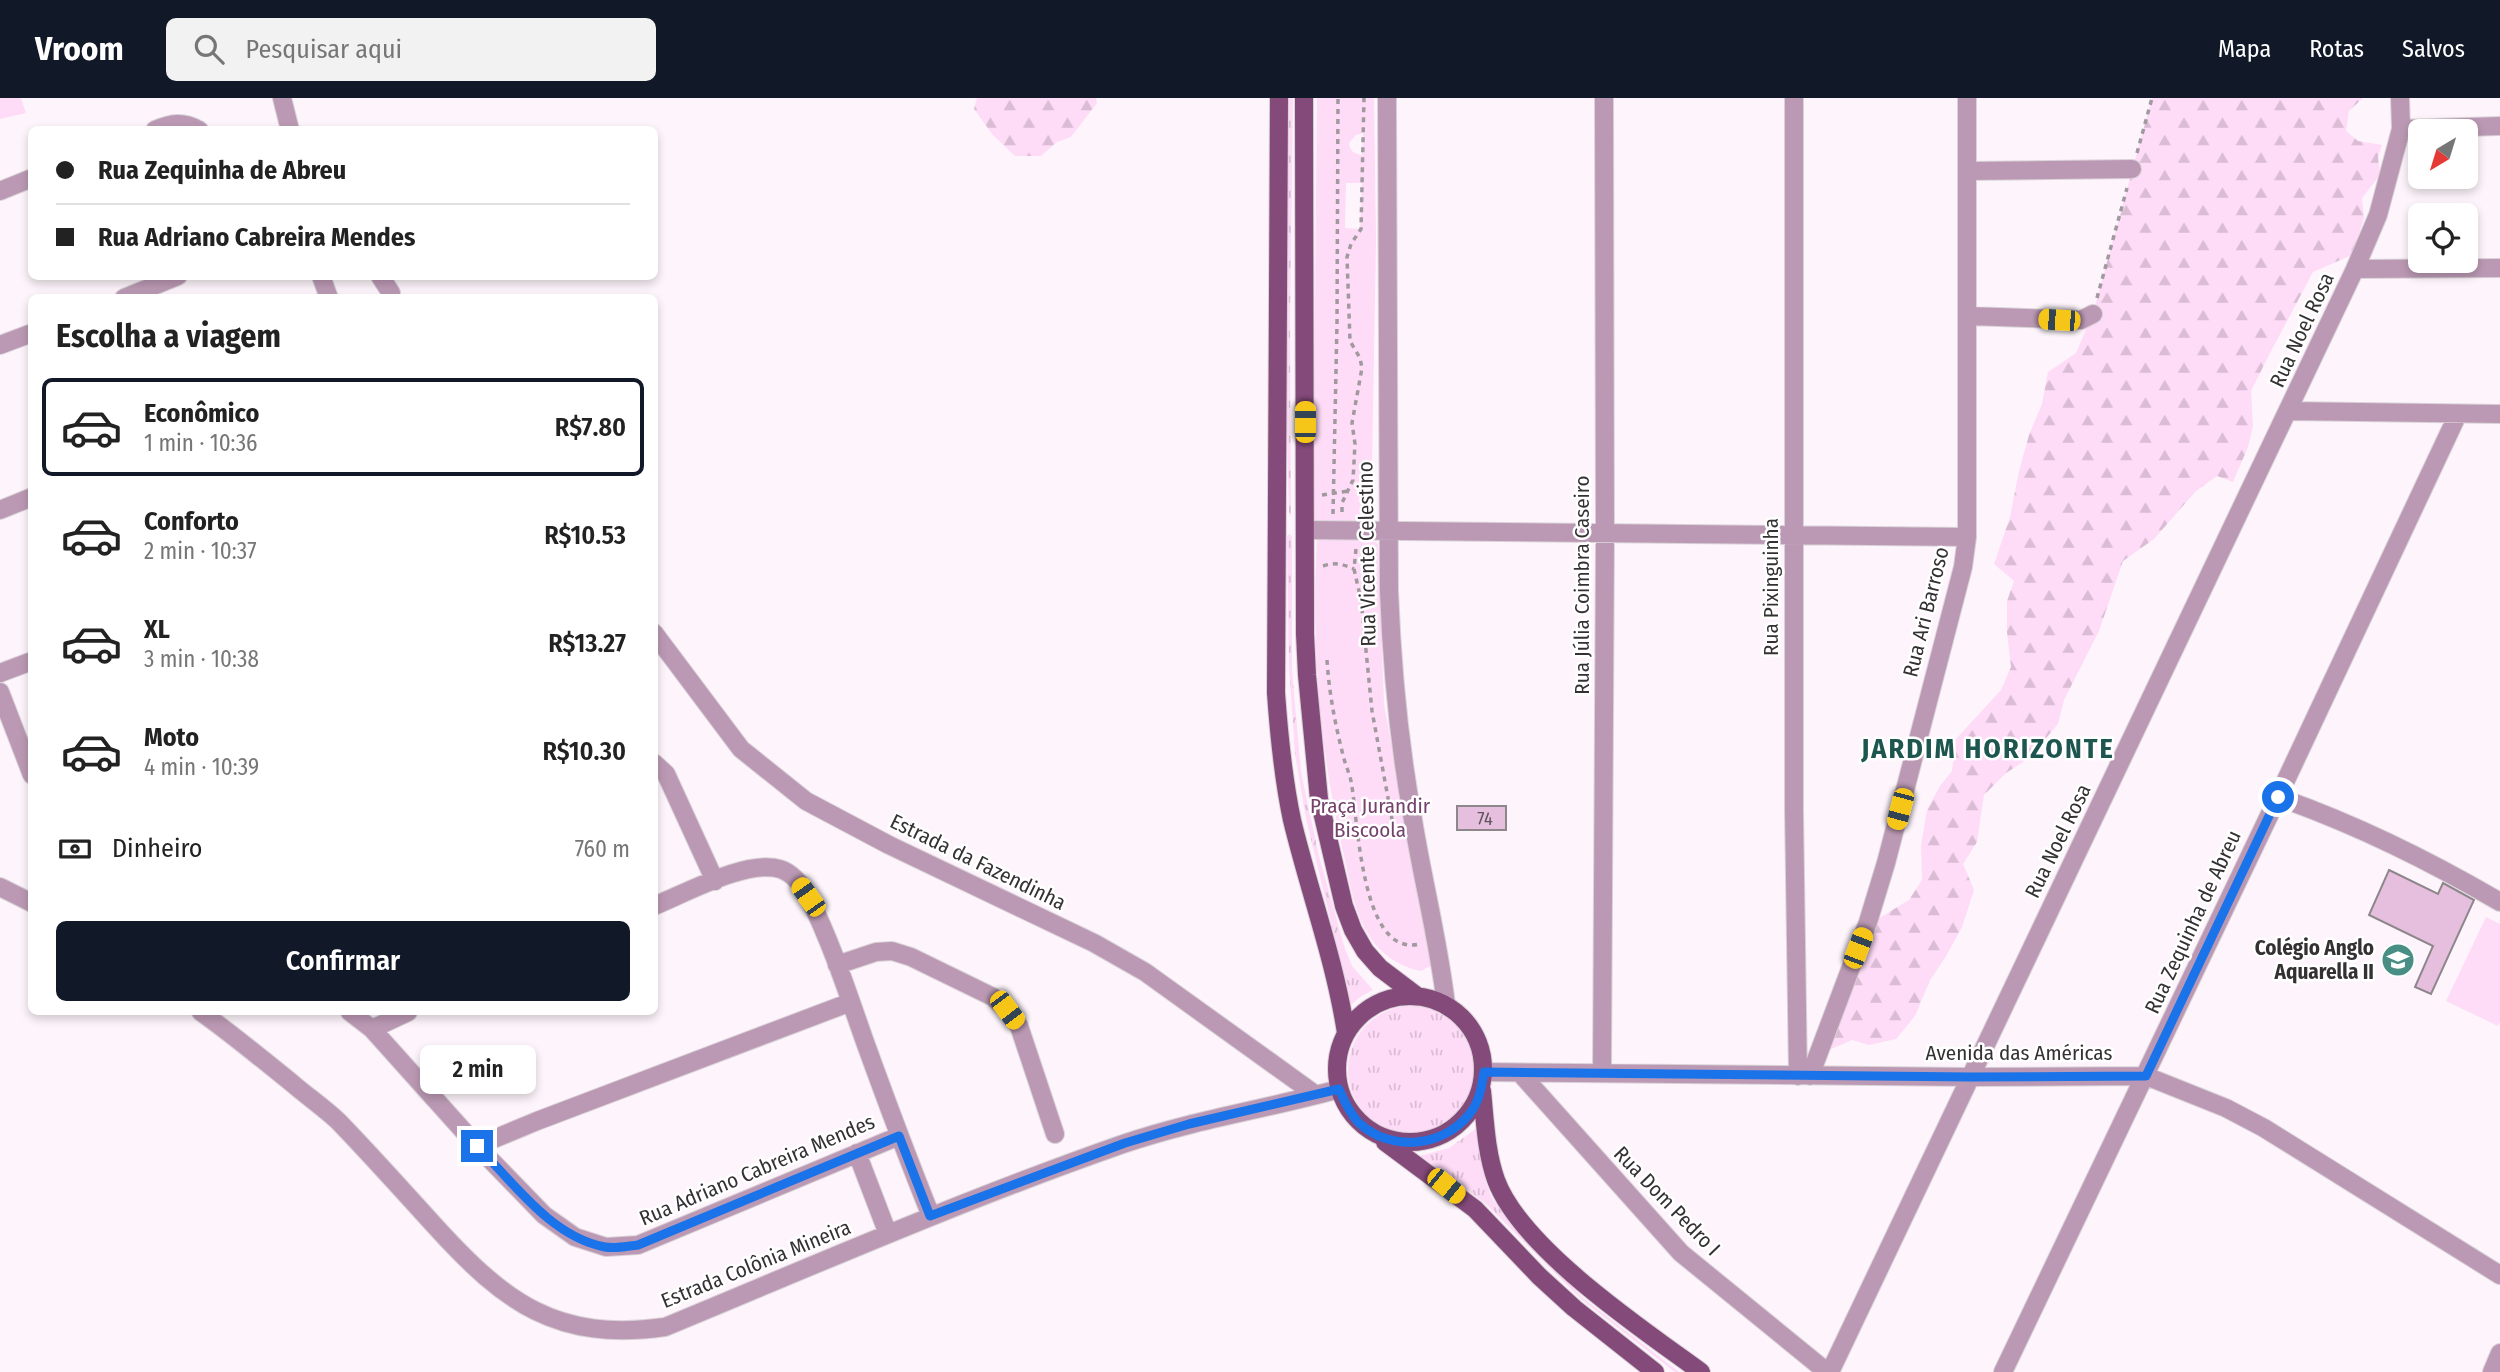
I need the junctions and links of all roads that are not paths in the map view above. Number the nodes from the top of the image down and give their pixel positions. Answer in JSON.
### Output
{"nodes":[{"id":1,"x":282,"y":98,"type":"edge"},
{"id":2,"x":1279,"y":98,"type":"edge"},
{"id":3,"x":1304,"y":98,"type":"edge"},
{"id":4,"x":1387,"y":98,"type":"edge"},
{"id":5,"x":1604,"y":98,"type":"edge"},
{"id":6,"x":1794,"y":98,"type":"edge"},
{"id":7,"x":1967,"y":98,"type":"edge"},
{"id":8,"x":2400,"y":98,"type":"edge"},
{"id":9,"x":164,"y":126,"type":"edge"},
{"id":10,"x":192,"y":126,"type":"edge"},
{"id":11,"x":289,"y":126,"type":"edge"},
{"id":12,"x":2500,"y":126,"type":"edge"},
{"id":13,"x":2401,"y":129,"type":"junction"},
{"id":14,"x":2133,"y":169,"type":"road end"},
{"id":15,"x":1968,"y":171,"type":"junction"},
{"id":16,"x":28,"y":180,"type":"edge"},
{"id":17,"x":0,"y":191,"type":"edge"},
{"id":18,"x":2500,"y":268,"type":"edge"},
{"id":19,"x":2355,"y":270,"type":"junction"},
{"id":20,"x":168,"y":280,"type":"edge"},
{"id":21,"x":383,"y":280,"type":"edge"},
{"id":22,"x":391,"y":293,"type":"dead end"},
{"id":23,"x":134,"y":294,"type":"edge"},
{"id":24,"x":2092,"y":314,"type":"road end"},
{"id":25,"x":1969,"y":316,"type":"junction"},
{"id":26,"x":28,"y":334,"type":"edge"},
{"id":27,"x":0,"y":345,"type":"edge"},
{"id":28,"x":2288,"y":411,"type":"junction"},
{"id":29,"x":2458,"y":414,"type":"junction"},
{"id":30,"x":2500,"y":414,"type":"edge"},
{"id":31,"x":28,"y":500,"type":"edge"},
{"id":32,"x":0,"y":510,"type":"edge"},
{"id":33,"x":1306,"y":530,"type":"junction"},
{"id":34,"x":1389,"y":533,"type":"junction"},
{"id":35,"x":1605,"y":535,"type":"junction"},
{"id":36,"x":1794,"y":535,"type":"junction"},
{"id":37,"x":1967,"y":537,"type":"junction"},
{"id":38,"x":658,"y":638,"type":"edge"},
{"id":39,"x":28,"y":662,"type":"edge"},
{"id":40,"x":0,"y":673,"type":"edge"},
{"id":41,"x":0,"y":692,"type":"edge"},
{"id":42,"x":28,"y":765,"type":"edge"},
{"id":43,"x":658,"y":767,"type":"edge"},
{"id":44,"x":2278,"y":797,"type":"junction"},
{"id":45,"x":715,"y":881,"type":"junction"},
{"id":46,"x":0,"y":887,"type":"edge"},
{"id":47,"x":28,"y":901,"type":"edge"},
{"id":48,"x":2500,"y":902,"type":"edge"},
{"id":49,"x":658,"y":904,"type":"edge"},
{"id":50,"x":837,"y":965,"type":"junction"},
{"id":51,"x":1417,"y":996,"type":"junction"},
{"id":52,"x":851,"y":1002,"type":"junction"},
{"id":53,"x":1446,"y":1005,"type":"junction"},
{"id":54,"x":205,"y":1015,"type":"edge"},
{"id":55,"x":354,"y":1015,"type":"edge"},
{"id":56,"x":402,"y":1015,"type":"edge"},
{"id":57,"x":372,"y":1029,"type":"junction"},
{"id":58,"x":1346,"y":1033,"type":"junction"},
{"id":59,"x":1520,"y":1073,"type":"junction"},
{"id":60,"x":1602,"y":1073,"type":"junction"},
{"id":61,"x":1804,"y":1076,"type":"junction"},
{"id":62,"x":2146,"y":1076,"type":"junction"},
{"id":63,"x":1970,"y":1077,"type":"junction"},
{"id":64,"x":1483,"y":1080,"type":"junction"},
{"id":65,"x":1339,"y":1089,"type":"junction"},
{"id":66,"x":1316,"y":1095,"type":"junction"},
{"id":67,"x":1374,"y":1133,"type":"junction"},
{"id":68,"x":1055,"y":1134,"type":"dead end"},
{"id":69,"x":899,"y":1136,"type":"junction"},
{"id":70,"x":477,"y":1146,"type":"junction"},
{"id":71,"x":857,"y":1153,"type":"junction"},
{"id":72,"x":930,"y":1216,"type":"junction"},
{"id":73,"x":888,"y":1234,"type":"junction"},
{"id":74,"x":2500,"y":1275,"type":"edge"},
{"id":75,"x":2500,"y":1353,"type":"edge"},
{"id":76,"x":1655,"y":1372,"type":"edge"},
{"id":77,"x":1701,"y":1372,"type":"edge"},
{"id":78,"x":1828,"y":1372,"type":"edge"},
{"id":79,"x":2003,"y":1372,"type":"edge"},
{"id":80,"x":2491,"y":1372,"type":"edge"}],
"edges":[{"from":1,"to":11,"type":"street"},
{"from":2,"to":58,"type":"main road"},
{"from":3,"to":33,"type":"main road"},
{"from":4,"to":34,"type":"street","name":"Rua Vicente Celestino"},
{"from":5,"to":35,"type":"street","name":"Rua Júlia Coimbra Caseiro"},
{"from":6,"to":36,"type":"street","name":"Rua Pixinguinha"},
{"from":7,"to":15,"type":"street","name":"Rua Ari Barroso"},
{"from":8,"to":13,"type":"street","name":"Rua Noel Rosa"},
{"from":9,"to":10,"type":"street"},
{"from":12,"to":13,"type":"street"},
{"from":13,"to":19,"type":"street","name":"Rua Noel Rosa"},
{"from":14,"to":15,"type":"street"},
{"from":15,"to":25,"type":"street","name":"Rua Ari Barroso"},
{"from":16,"to":17,"type":"street"},
{"from":18,"to":19,"type":"street"},
{"from":19,"to":28,"type":"street","name":"Rua Noel Rosa"},
{"from":20,"to":23,"type":"street"},
{"from":21,"to":22,"type":"street"},
{"from":24,"to":25,"type":"street"},
{"from":25,"to":37,"type":"street","name":"Rua Ari Barroso"},
{"from":26,"to":27,"type":"street"},
{"from":28,"to":29,"type":"street"},
{"from":28,"to":63,"type":"street","name":"Rua Noel Rosa"},
{"from":29,"to":30,"type":"street"},
{"from":29,"to":44,"type":"street","name":"Rua Zequinha de Abreu"},
{"from":31,"to":32,"type":"street"},
{"from":33,"to":34,"type":"street"},
{"from":33,"to":51,"type":"main road"},
{"from":34,"to":35,"type":"street"},
{"from":34,"to":53,"type":"street","name":"Rua Vicente Celestino"},
{"from":35,"to":36,"type":"street"},
{"from":35,"to":60,"type":"street","name":"Rua Júlia Coimbra Caseiro"},
{"from":36,"to":37,"type":"street"},
{"from":36,"to":61,"type":"street","name":"Rua Pixinguinha"},
{"from":37,"to":61,"type":"street","name":"Rua Ari Barroso"},
{"from":38,"to":66,"type":"street","name":"Estrada da Fazendinha"},
{"from":39,"to":40,"type":"street"},
{"from":41,"to":42,"type":"street"},
{"from":43,"to":45,"type":"street"},
{"from":44,"to":48,"type":"street"},
{"from":44,"to":62,"type":"street","name":"Rua Zequinha de Abreu"},
{"from":45,"to":49,"type":"street"},
{"from":45,"to":50,"type":"street"},
{"from":46,"to":47,"type":"street"},
{"from":50,"to":52,"type":"street"},
{"from":50,"to":68,"type":"street"},
{"from":51,"to":53,"type":"main road"},
{"from":51,"to":58,"type":"main road"},
{"from":52,"to":69,"type":"street"},
{"from":52,"to":70,"type":"street"},
{"from":53,"to":64,"type":"main road"},
{"from":54,"to":73,"type":"street","name":"Estrada Colônia Mineira"},
{"from":55,"to":57,"type":"street","name":"Rua Adriano Cabreira Mendes"},
{"from":56,"to":57,"type":"street"},
{"from":57,"to":70,"type":"street","name":"Rua Adriano Cabreira Mendes"},
{"from":58,"to":65,"type":"main road"},
{"from":59,"to":60,"type":"street","name":"Avenida das Américas"},
{"from":59,"to":64,"type":"street","name":"Avenida das Américas"},
{"from":59,"to":78,"type":"street","name":"Rua Dom Pedro I"},
{"from":60,"to":61,"type":"street","name":"Avenida das Américas"},
{"from":61,"to":63,"type":"street","name":"Avenida das Américas"},
{"from":62,"to":63,"type":"street","name":"Avenida das Américas"},
{"from":62,"to":74,"type":"street","name":"Avenida das Américas"},
{"from":62,"to":79,"type":"street","name":"Rua Zequinha de Abreu"},
{"from":63,"to":78,"type":"street","name":"Rua Noel Rosa"},
{"from":64,"to":67,"type":"main road"},
{"from":64,"to":77,"type":"main road"},
{"from":65,"to":66,"type":"street","name":"Estrada Colônia Mineira"},
{"from":65,"to":67,"type":"main road"},
{"from":66,"to":72,"type":"street","name":"Estrada Colônia Mineira"},
{"from":67,"to":76,"type":"main road"},
{"from":69,"to":71,"type":"street","name":"Rua Adriano Cabreira Mendes"},
{"from":69,"to":72,"type":"street"},
{"from":70,"to":71,"type":"street","name":"Rua Adriano Cabreira Mendes"},
{"from":71,"to":73,"type":"street"},
{"from":72,"to":73,"type":"street","name":"Estrada Colônia Mineira"},
{"from":75,"to":80,"type":"street"}]}
